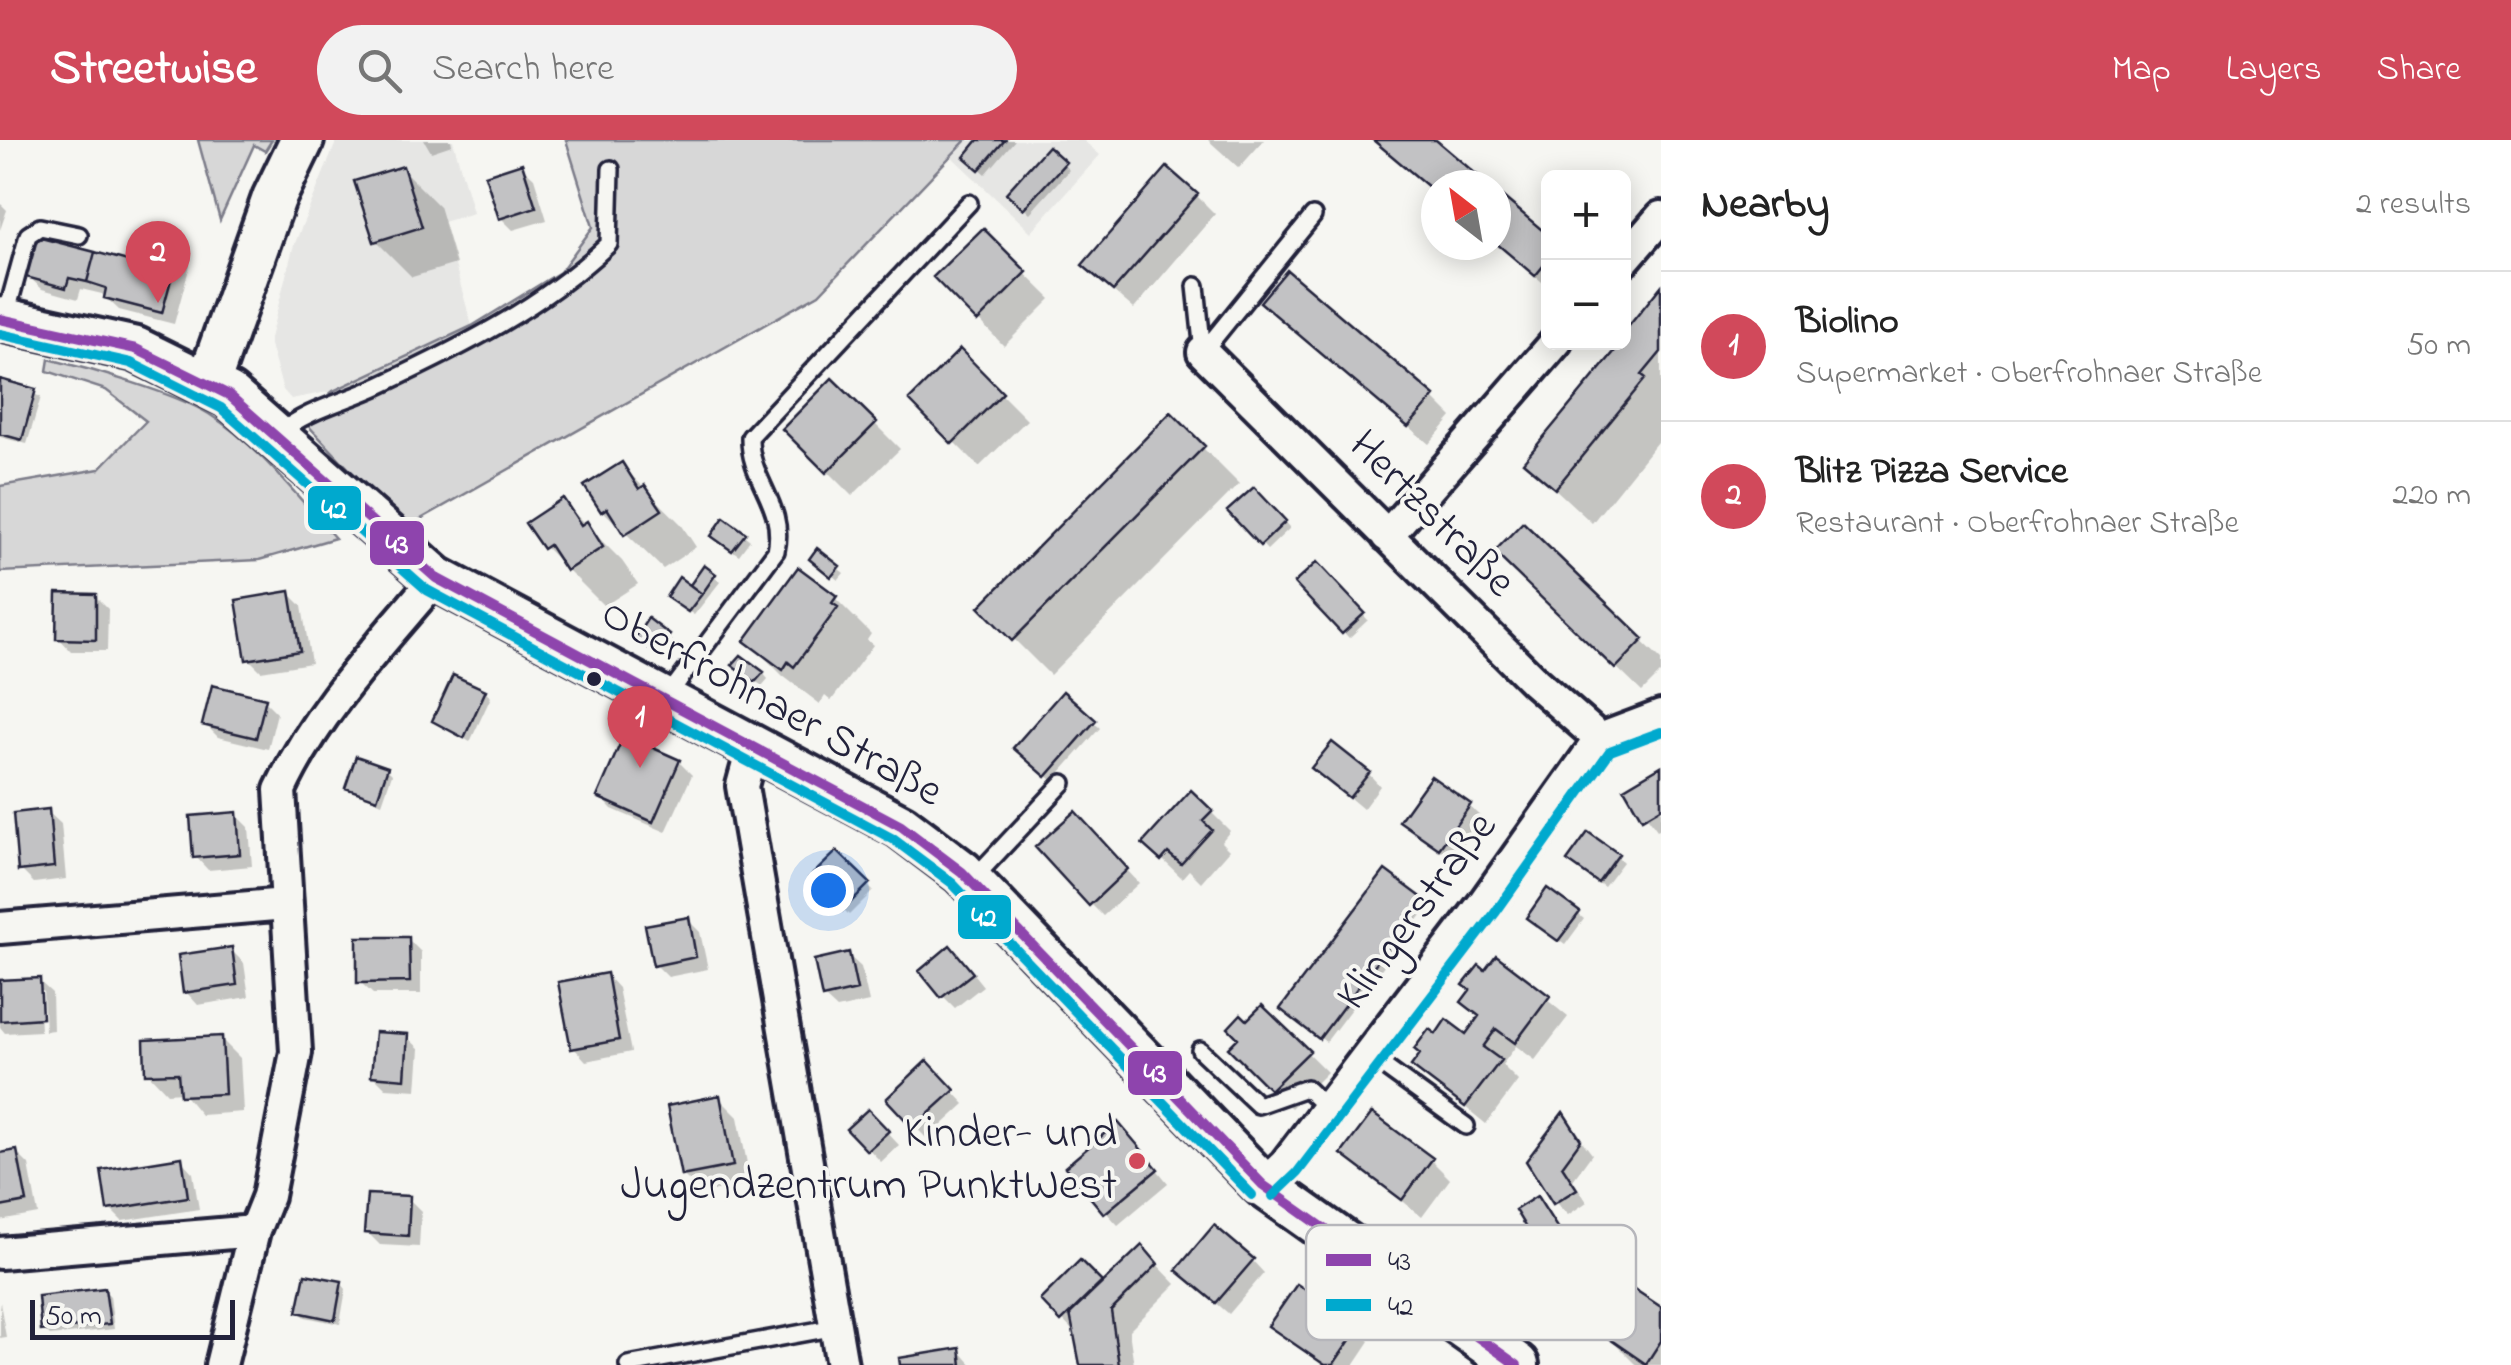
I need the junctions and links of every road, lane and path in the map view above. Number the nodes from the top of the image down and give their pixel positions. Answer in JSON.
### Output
{"nodes":[{"id":1,"x":302,"y":140,"type":"edge"},
{"id":2,"x":611,"y":169,"type":"dead end"},
{"id":3,"x":969,"y":203,"type":"dead end"},
{"id":4,"x":1313,"y":216,"type":"dead end"},
{"id":5,"x":1661,"y":216,"type":"edge"},
{"id":6,"x":79,"y":235,"type":"dead end"},
{"id":7,"x":1631,"y":252,"type":"edge"},
{"id":8,"x":1196,"y":286,"type":"dead end"},
{"id":9,"x":3,"y":319,"type":"edge"},
{"id":10,"x":1549,"y":350,"type":"edge"},
{"id":11,"x":1203,"y":352,"type":"junction"},
{"id":12,"x":208,"y":384,"type":"junction"},
{"id":13,"x":278,"y":434,"type":"junction"},
{"id":14,"x":1388,"y":536,"type":"junction"},
{"id":15,"x":436,"y":578,"type":"junction"},
{"id":16,"x":663,"y":701,"type":"junction"},
{"id":17,"x":1661,"y":716,"type":"edge"},
{"id":18,"x":1600,"y":739,"type":"junction"},
{"id":19,"x":753,"y":745,"type":"junction"},
{"id":20,"x":1063,"y":782,"type":"dead end"},
{"id":21,"x":971,"y":881,"type":"junction"},
{"id":22,"x":286,"y":904,"type":"junction"},
{"id":23,"x":0,"y":928,"type":"edge"},
{"id":24,"x":1200,"y":1050,"type":"dead end"},
{"id":25,"x":1368,"y":1055,"type":"junction"},
{"id":26,"x":1327,"y":1108,"type":"junction"},
{"id":27,"x":1466,"y":1126,"type":"dead end"},
{"id":28,"x":1263,"y":1184,"type":"junction"},
{"id":29,"x":1321,"y":1225,"type":"edge"},
{"id":30,"x":254,"y":1232,"type":"junction"},
{"id":31,"x":0,"y":1253,"type":"edge"},
{"id":32,"x":836,"y":1327,"type":"junction"},
{"id":33,"x":1482,"y":1340,"type":"edge"},
{"id":34,"x":222,"y":1365,"type":"edge"},
{"id":35,"x":628,"y":1365,"type":"edge"},
{"id":36,"x":842,"y":1365,"type":"edge"},
{"id":37,"x":1517,"y":1365,"type":"edge"}],
"edges":[{"from":1,"to":12,"type":"main road"},
{"from":2,"to":13,"type":"lane"},
{"from":3,"to":16,"type":"lane"},
{"from":4,"to":11,"type":"lane"},
{"from":5,"to":7,"type":"street"},
{"from":6,"to":9,"type":"lane"},
{"from":8,"to":11,"type":"lane"},
{"from":9,"to":12,"type":"main road","name":"Oberfrohnaer Straße"},
{"from":10,"to":14,"type":"street"},
{"from":11,"to":14,"type":"street","name":"Hertzstraße"},
{"from":12,"to":13,"type":"main road","name":"Oberfrohnaer Straße"},
{"from":13,"to":15,"type":"main road","name":"Oberfrohnaer Straße"},
{"from":14,"to":18,"type":"street","name":"Hertzstraße"},
{"from":15,"to":16,"type":"main road","name":"Oberfrohnaer Straße"},
{"from":15,"to":22,"type":"street"},
{"from":16,"to":19,"type":"main road","name":"Oberfrohnaer Straße"},
{"from":17,"to":18,"type":"street"},
{"from":18,"to":25,"type":"street","name":"Klingerstraße"},
{"from":19,"to":21,"type":"main road","name":"Oberfrohnaer Straße"},
{"from":19,"to":32,"type":"street"},
{"from":20,"to":21,"type":"lane"},
{"from":21,"to":28,"type":"main road","name":"Oberfrohnaer Straße"},
{"from":22,"to":23,"type":"street"},
{"from":22,"to":30,"type":"street"},
{"from":24,"to":26,"type":"lane"},
{"from":25,"to":26,"type":"street","name":"Klingerstraße"},
{"from":25,"to":27,"type":"lane"},
{"from":26,"to":28,"type":"street","name":"Klingerstraße"},
{"from":28,"to":29,"type":"main road","name":"Oberfrohnaer Straße"},
{"from":30,"to":31,"type":"street"},
{"from":30,"to":34,"type":"street"},
{"from":32,"to":35,"type":"lane"},
{"from":32,"to":36,"type":"street"},
{"from":33,"to":37,"type":"main road","name":"Oberfrohnaer Straße"}]}
